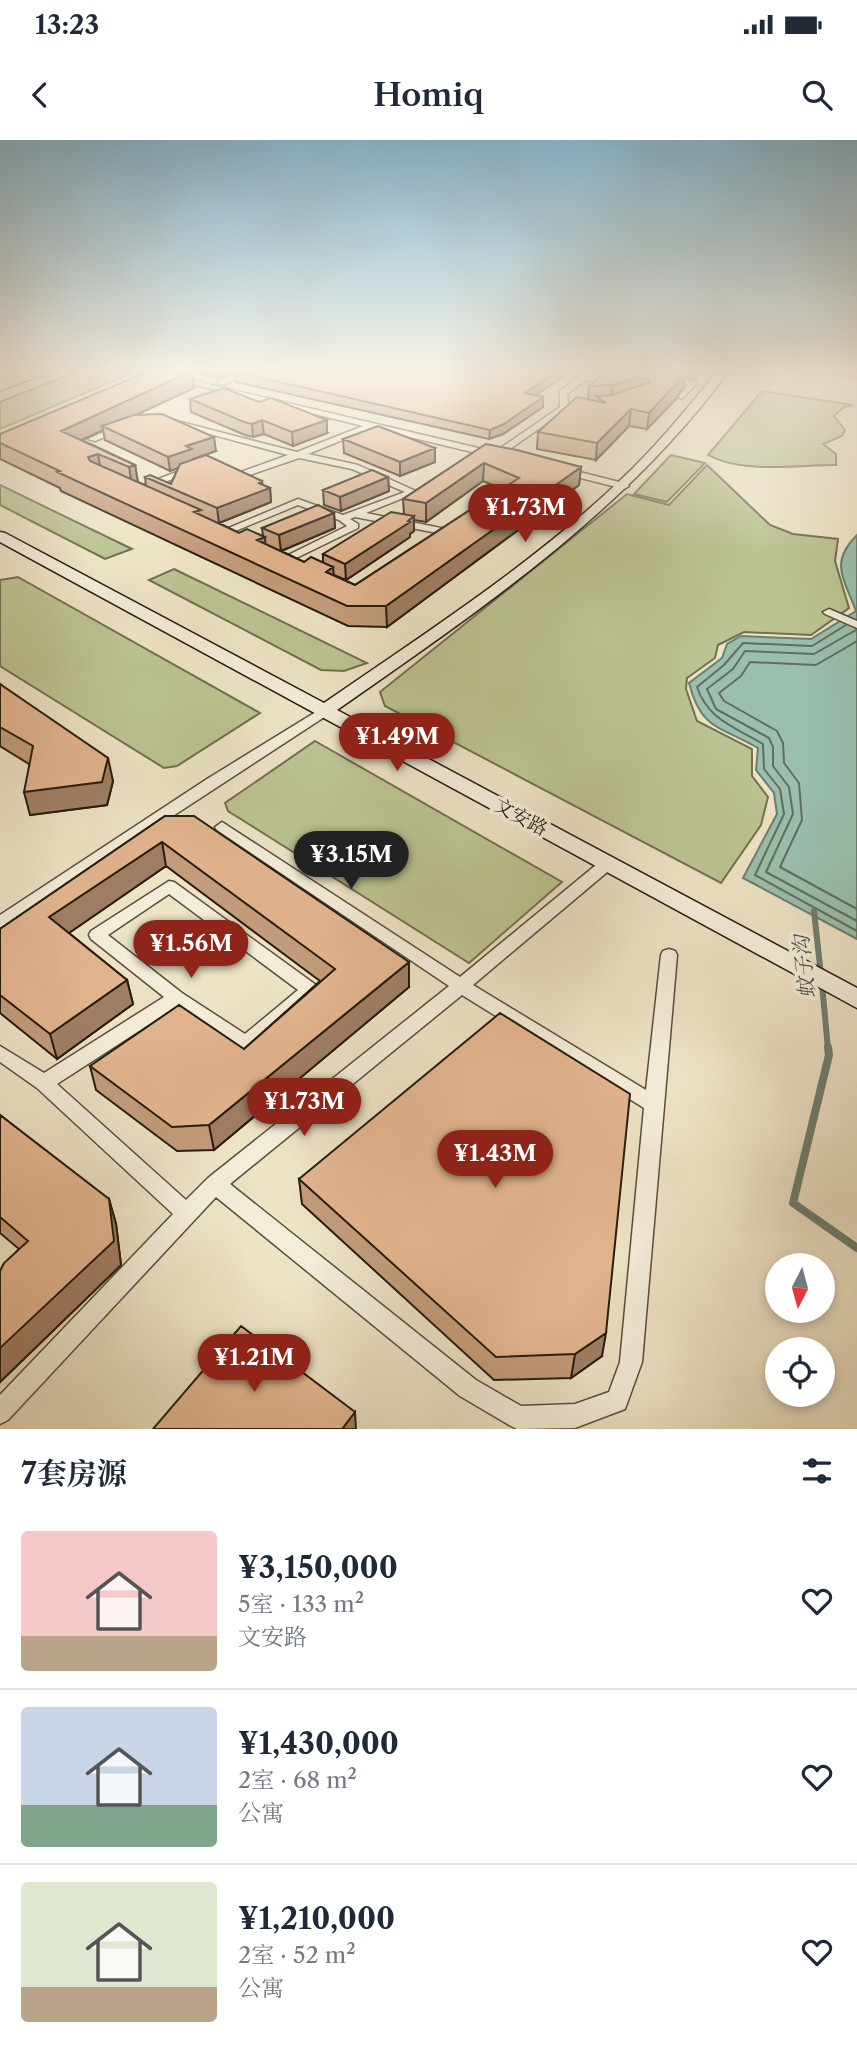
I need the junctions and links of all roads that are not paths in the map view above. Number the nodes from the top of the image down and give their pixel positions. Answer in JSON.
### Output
{"nodes":[{"id":1,"x":110,"y":432,"type":"edge"},
{"id":2,"x":207,"y":432,"type":"edge"},
{"id":3,"x":354,"y":432,"type":"edge"},
{"id":4,"x":402,"y":432,"type":"edge"},
{"id":5,"x":530,"y":432,"type":"edge"},
{"id":6,"x":673,"y":432,"type":"edge"},
{"id":7,"x":92,"y":439,"type":"dead end"},
{"id":8,"x":298,"y":455,"type":"junction"},
{"id":9,"x":497,"y":455,"type":"junction"},
{"id":10,"x":510,"y":458,"type":"edge"},
{"id":11,"x":548,"y":467,"type":"edge"},
{"id":12,"x":372,"y":474,"type":"junction"},
{"id":13,"x":360,"y":479,"type":"edge"},
{"id":14,"x":624,"y":486,"type":"junction"},
{"id":15,"x":143,"y":496,"type":"edge"},
{"id":16,"x":314,"y":499,"type":"dead end"},
{"id":17,"x":302,"y":504,"type":"junction"},
{"id":18,"x":355,"y":514,"type":"junction"},
{"id":19,"x":343,"y":519,"type":"junction"},
{"id":20,"x":213,"y":527,"type":"edge"},
{"id":21,"x":224,"y":533,"type":"junction"},
{"id":22,"x":0,"y":536,"type":"edge"},
{"id":23,"x":237,"y":538,"type":"edge"},
{"id":24,"x":424,"y":546,"type":"edge"},
{"id":25,"x":274,"y":554,"type":"edge"},
{"id":26,"x":286,"y":560,"type":"junction"},
{"id":27,"x":297,"y":565,"type":"edge"},
{"id":28,"x":829,"y":612,"type":"dead end"},
{"id":29,"x":857,"y":625,"type":"edge"},
{"id":30,"x":324,"y":711,"type":"junction"},
{"id":31,"x":222,"y":827,"type":"dead end"},
{"id":32,"x":607,"y":864,"type":"junction"},
{"id":33,"x":0,"y":923,"type":"edge"},
{"id":34,"x":669,"y":955,"type":"dead end"},
{"id":35,"x":461,"y":986,"type":"junction"},
{"id":36,"x":176,"y":998,"type":"junction"},
{"id":37,"x":857,"y":999,"type":"edge"},
{"id":38,"x":0,"y":1053,"type":"edge"},
{"id":39,"x":44,"y":1083,"type":"junction"},
{"id":40,"x":654,"y":1104,"type":"junction"},
{"id":41,"x":215,"y":1184,"type":"junction"},
{"id":42,"x":187,"y":1214,"type":"junction"},
{"id":43,"x":0,"y":1412,"type":"edge"}],
"edges":[{"from":1,"to":7,"type":"street"},
{"from":2,"to":8,"type":"street"},
{"from":3,"to":8,"type":"street"},
{"from":4,"to":9,"type":"street"},
{"from":5,"to":9,"type":"street"},
{"from":6,"to":14,"type":"street"},
{"from":8,"to":12,"type":"street"},
{"from":8,"to":15,"type":"street"},
{"from":9,"to":10,"type":"street"},
{"from":11,"to":14,"type":"street"},
{"from":12,"to":13,"type":"street"},
{"from":12,"to":18,"type":"street"},
{"from":14,"to":30,"type":"street"},
{"from":16,"to":17,"type":"street"},
{"from":17,"to":19,"type":"street"},
{"from":17,"to":21,"type":"street"},
{"from":18,"to":19,"type":"street"},
{"from":18,"to":24,"type":"street"},
{"from":19,"to":26,"type":"street"},
{"from":20,"to":21,"type":"street"},
{"from":21,"to":23,"type":"street"},
{"from":22,"to":30,"type":"street","name":"文安路"},
{"from":25,"to":26,"type":"street"},
{"from":26,"to":27,"type":"street"},
{"from":28,"to":29,"type":"street"},
{"from":30,"to":32,"type":"street","name":"文安路"},
{"from":30,"to":33,"type":"street"},
{"from":31,"to":35,"type":"street"},
{"from":32,"to":35,"type":"street"},
{"from":32,"to":37,"type":"street","name":"文安路"},
{"from":34,"to":40,"type":"street"},
{"from":35,"to":40,"type":"street"},
{"from":35,"to":41,"type":"street"},
{"from":36,"to":36,"type":"street"},
{"from":36,"to":39,"type":"street"},
{"from":38,"to":39,"type":"street"},
{"from":39,"to":42,"type":"street"},
{"from":40,"to":41,"type":"street"},
{"from":41,"to":42,"type":"street"},
{"from":42,"to":43,"type":"street"}]}
